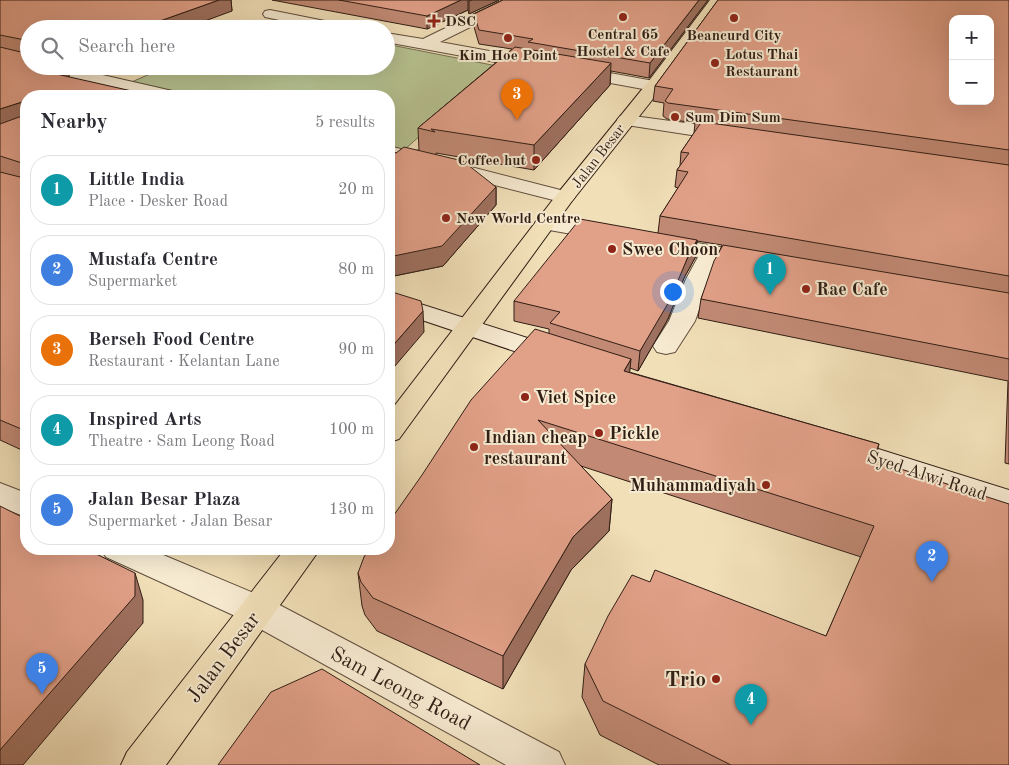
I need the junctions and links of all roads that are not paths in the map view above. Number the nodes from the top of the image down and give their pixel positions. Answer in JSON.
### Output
{"nodes":[{"id":1,"x":514,"y":0,"type":"edge"},
{"id":2,"x":718,"y":0,"type":"edge"},
{"id":3,"x":270,"y":14,"type":"dead end"},
{"id":4,"x":300,"y":20,"type":"edge"},
{"id":5,"x":395,"y":39,"type":"edge"},
{"id":6,"x":425,"y":44,"type":"junction"},
{"id":7,"x":82,"y":75,"type":"edge"},
{"id":8,"x":122,"y":84,"type":"junction"},
{"id":9,"x":654,"y":86,"type":"junction"},
{"id":10,"x":108,"y":90,"type":"edge"},
{"id":11,"x":146,"y":90,"type":"edge"},
{"id":12,"x":626,"y":120,"type":"junction"},
{"id":13,"x":745,"y":137,"type":"edge"},
{"id":14,"x":395,"y":154,"type":"edge"},
{"id":15,"x":565,"y":197,"type":"junction"},
{"id":16,"x":546,"y":223,"type":"junction"},
{"id":17,"x":712,"y":252,"type":"junction"},
{"id":18,"x":777,"y":264,"type":"edge"},
{"id":19,"x":395,"y":303,"type":"edge"},
{"id":20,"x":469,"y":328,"type":"junction"},
{"id":21,"x":666,"y":346,"type":"dead end"},
{"id":22,"x":578,"y":363,"type":"edge"},
{"id":23,"x":395,"y":425,"type":"edge"},
{"id":24,"x":812,"y":438,"type":"edge"},
{"id":25,"x":0,"y":494,"type":"edge"},
{"id":26,"x":1009,"y":501,"type":"edge"},
{"id":27,"x":20,"y":503,"type":"edge"},
{"id":28,"x":132,"y":555,"type":"edge"},
{"id":29,"x":298,"y":555,"type":"edge"},
{"id":30,"x":257,"y":610,"type":"junction"},
{"id":31,"x":142,"y":765,"type":"edge"},
{"id":32,"x":544,"y":765,"type":"edge"}],
"edges":[{"from":1,"to":6,"type":"street"},
{"from":2,"to":9,"type":"main road","name":"Jalan Besar"},
{"from":3,"to":4,"type":"street"},
{"from":5,"to":6,"type":"street"},
{"from":6,"to":9,"type":"street"},
{"from":7,"to":8,"type":"street"},
{"from":8,"to":10,"type":"street"},
{"from":8,"to":11,"type":"street"},
{"from":9,"to":12,"type":"main road","name":"Jalan Besar"},
{"from":12,"to":13,"type":"street"},
{"from":12,"to":15,"type":"main road","name":"Jalan Besar"},
{"from":14,"to":15,"type":"street"},
{"from":15,"to":16,"type":"main road","name":"Jalan Besar"},
{"from":16,"to":17,"type":"street"},
{"from":16,"to":20,"type":"main road","name":"Jalan Besar"},
{"from":17,"to":18,"type":"street"},
{"from":17,"to":21,"type":"street"},
{"from":19,"to":20,"type":"street"},
{"from":20,"to":22,"type":"street"},
{"from":20,"to":23,"type":"main road","name":"Jalan Besar"},
{"from":24,"to":26,"type":"street","name":"Syed Alwi Road"},
{"from":25,"to":27,"type":"street"},
{"from":28,"to":30,"type":"street","name":"Sam Leong Road"},
{"from":29,"to":30,"type":"main road","name":"Jalan Besar"},
{"from":30,"to":31,"type":"main road","name":"Jalan Besar"},
{"from":30,"to":32,"type":"street","name":"Sam Leong Road"}]}
